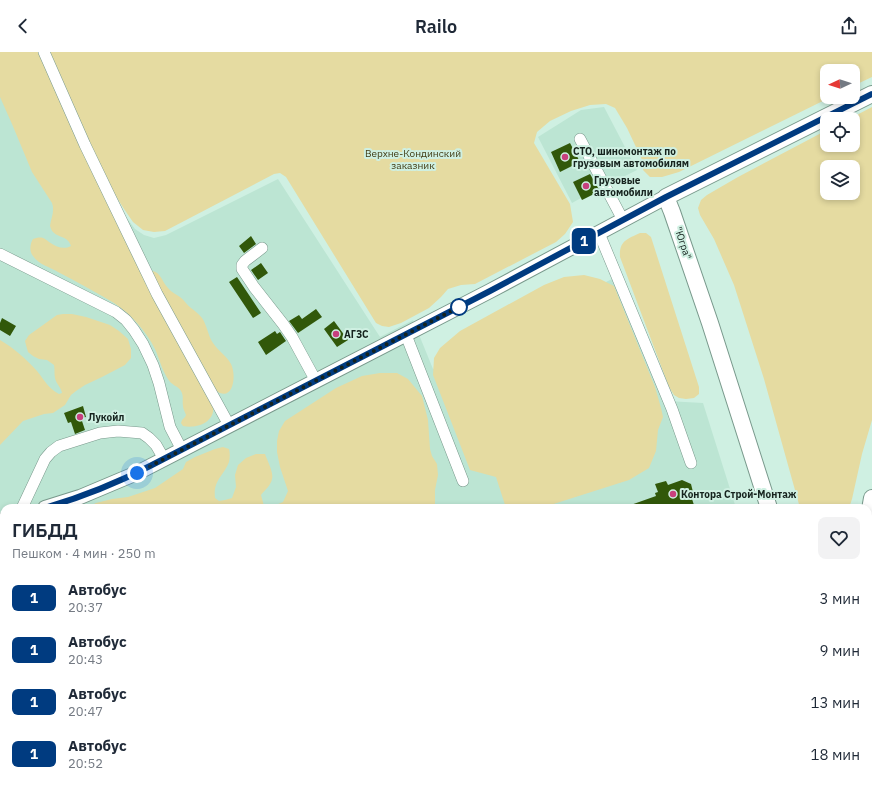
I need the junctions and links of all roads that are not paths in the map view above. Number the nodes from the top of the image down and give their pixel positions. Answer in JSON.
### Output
{"nodes":[{"id":1,"x":44,"y":52,"type":"edge"},
{"id":2,"x":872,"y":94,"type":"edge"},
{"id":3,"x":580,"y":138,"type":"dead end"},
{"id":4,"x":666,"y":197,"type":"junction"},
{"id":5,"x":623,"y":220,"type":"junction"},
{"id":6,"x":599,"y":233,"type":"junction"},
{"id":7,"x":262,"y":248,"type":"dead end"},
{"id":8,"x":0,"y":254,"type":"edge"},
{"id":9,"x":406,"y":335,"type":"junction"},
{"id":10,"x":316,"y":381,"type":"junction"},
{"id":11,"x":230,"y":425,"type":"junction"},
{"id":12,"x":182,"y":450,"type":"junction"},
{"id":13,"x":164,"y":459,"type":"junction"},
{"id":14,"x":691,"y":463,"type":"dead end"},
{"id":15,"x":463,"y":481,"type":"dead end"},
{"id":16,"x":24,"y":504,"type":"edge"},
{"id":17,"x":58,"y":504,"type":"edge"},
{"id":18,"x":768,"y":504,"type":"edge"}],
"edges":[{"from":1,"to":11,"type":"lane"},
{"from":2,"to":4,"type":"highway"},
{"from":3,"to":5,"type":"lane"},
{"from":4,"to":5,"type":"main road"},
{"from":4,"to":18,"type":"highway","name":"\"Югра\""},
{"from":5,"to":6,"type":"main road"},
{"from":6,"to":9,"type":"main road"},
{"from":6,"to":14,"type":"lane"},
{"from":7,"to":10,"type":"lane"},
{"from":8,"to":12,"type":"lane"},
{"from":9,"to":10,"type":"main road"},
{"from":9,"to":15,"type":"lane"},
{"from":10,"to":11,"type":"main road"},
{"from":11,"to":12,"type":"main road"},
{"from":12,"to":13,"type":"main road"},
{"from":13,"to":16,"type":"lane"},
{"from":13,"to":17,"type":"main road"}]}
